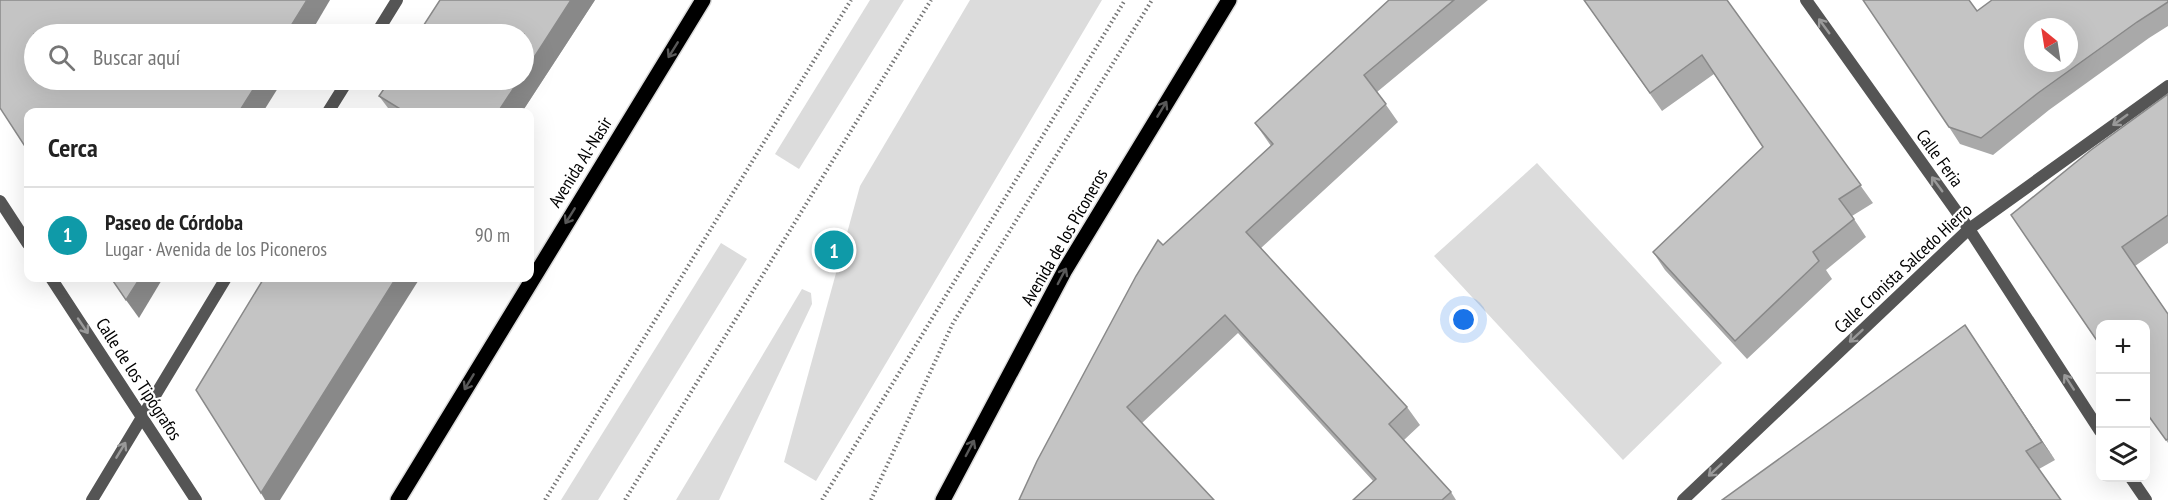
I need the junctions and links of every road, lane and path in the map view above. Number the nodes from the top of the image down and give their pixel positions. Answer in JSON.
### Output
{"nodes":[{"id":1,"x":397,"y":0,"type":"edge"},
{"id":2,"x":703,"y":0,"type":"edge"},
{"id":3,"x":851,"y":0,"type":"edge"},
{"id":4,"x":931,"y":0,"type":"edge"},
{"id":5,"x":1125,"y":0,"type":"edge"},
{"id":6,"x":1152,"y":0,"type":"edge"},
{"id":7,"x":1229,"y":0,"type":"edge"},
{"id":8,"x":1806,"y":0,"type":"edge"},
{"id":9,"x":382,"y":24,"type":"edge"},
{"id":10,"x":2168,"y":86,"type":"edge"},
{"id":11,"x":342,"y":90,"type":"edge"},
{"id":12,"x":330,"y":108,"type":"edge"},
{"id":13,"x":0,"y":201,"type":"edge"},
{"id":14,"x":1969,"y":229,"type":"junction"},
{"id":15,"x":24,"y":238,"type":"edge"},
{"id":16,"x":534,"y":277,"type":"edge"},
{"id":17,"x":54,"y":282,"type":"edge"},
{"id":18,"x":224,"y":282,"type":"edge"},
{"id":19,"x":531,"y":282,"type":"edge"},
{"id":20,"x":142,"y":415,"type":"junction"},
{"id":21,"x":2098,"y":428,"type":"edge"},
{"id":22,"x":2134,"y":482,"type":"edge"},
{"id":23,"x":92,"y":500,"type":"edge"},
{"id":24,"x":196,"y":500,"type":"edge"},
{"id":25,"x":398,"y":500,"type":"edge"},
{"id":26,"x":545,"y":500,"type":"edge"},
{"id":27,"x":625,"y":500,"type":"edge"},
{"id":28,"x":822,"y":500,"type":"edge"},
{"id":29,"x":871,"y":500,"type":"edge"},
{"id":30,"x":943,"y":500,"type":"edge"},
{"id":31,"x":1683,"y":500,"type":"edge"},
{"id":32,"x":2146,"y":500,"type":"edge"}],
"edges":[{"from":1,"to":9,"type":"street"},
{"from":2,"to":16,"type":"main road","name":"Avenida Al-Nasir","one_way":true},
{"from":3,"to":26,"type":"path"},
{"from":4,"to":27,"type":"path"},
{"from":5,"to":28,"type":"path"},
{"from":6,"to":29,"type":"path"},
{"from":30,"to":7,"type":"main road","name":"Avenida de los Piconeros","one_way":true},
{"from":14,"to":8,"type":"street","name":"Calle Feria","one_way":true},
{"from":10,"to":14,"type":"street","name":"Calle Cronista Salcedo Hierro","one_way":true},
{"from":11,"to":12,"type":"street"},
{"from":13,"to":15,"type":"street"},
{"from":21,"to":14,"type":"street","name":"Calle Feria","one_way":true},
{"from":14,"to":31,"type":"street","name":"Calle Cronista Salcedo Hierro","one_way":true},
{"from":17,"to":20,"type":"street","name":"Calle de los Tipógrafos","one_way":true},
{"from":18,"to":20,"type":"street"},
{"from":19,"to":25,"type":"main road","name":"Avenida Al-Nasir","one_way":true},
{"from":23,"to":20,"type":"street","one_way":true},
{"from":20,"to":24,"type":"street","name":"Calle de los Tipógrafos"},
{"from":22,"to":32,"type":"street"}]}
